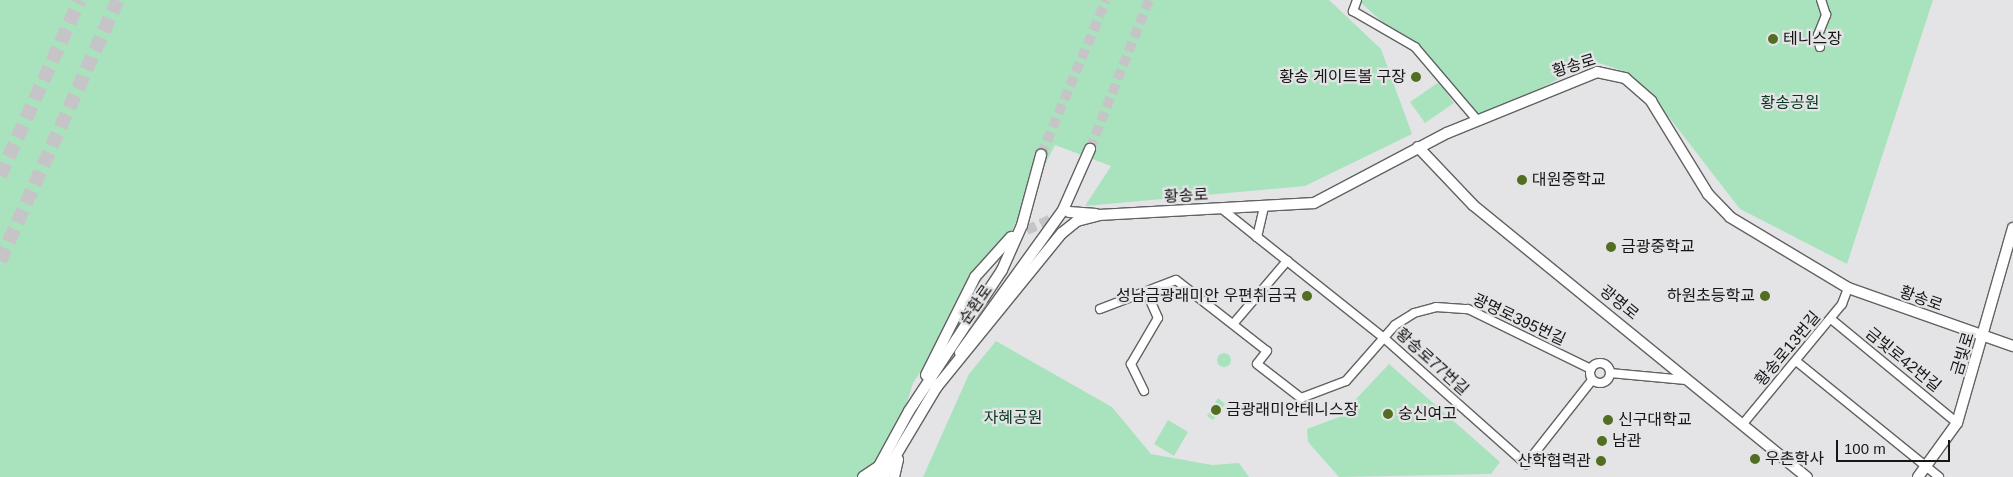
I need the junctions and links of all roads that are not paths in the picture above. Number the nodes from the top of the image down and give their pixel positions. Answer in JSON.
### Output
{"nodes":[{"id":1,"x":1357,"y":0,"type":"edge"},
{"id":2,"x":1821,"y":0,"type":"edge"},
{"id":3,"x":1820,"y":47,"type":"dead end"},
{"id":4,"x":1478,"y":121,"type":"junction"},
{"id":5,"x":1418,"y":147,"type":"junction"},
{"id":6,"x":1090,"y":150,"type":"tunnel mouth"},
{"id":7,"x":1041,"y":155,"type":"tunnel mouth"},
{"id":8,"x":1264,"y":207,"type":"junction"},
{"id":9,"x":1222,"y":209,"type":"junction"},
{"id":10,"x":1069,"y":212,"type":"tunnel mouth"},
{"id":11,"x":1099,"y":215,"type":"junction"},
{"id":12,"x":2013,"y":228,"type":"edge"},
{"id":13,"x":1011,"y":237,"type":"tunnel mouth"},
{"id":14,"x":1257,"y":237,"type":"junction"},
{"id":15,"x":1287,"y":261,"type":"junction"},
{"id":16,"x":1848,"y":288,"type":"junction"},
{"id":17,"x":1147,"y":293,"type":"junction"},
{"id":18,"x":1100,"y":309,"type":"dead end"},
{"id":19,"x":1831,"y":319,"type":"junction"},
{"id":20,"x":1234,"y":324,"type":"junction"},
{"id":21,"x":1384,"y":338,"type":"junction"},
{"id":22,"x":1984,"y":338,"type":"junction"},
{"id":23,"x":2013,"y":346,"type":"edge"},
{"id":24,"x":1796,"y":362,"type":"junction"},
{"id":25,"x":1591,"y":369,"type":"junction"},
{"id":26,"x":1610,"y":373,"type":"junction"},
{"id":27,"x":1592,"y":380,"type":"junction"},
{"id":28,"x":1686,"y":380,"type":"junction"},
{"id":29,"x":935,"y":389,"type":"junction"},
{"id":30,"x":1144,"y":391,"type":"dead end"},
{"id":31,"x":915,"y":401,"type":"junction"},
{"id":32,"x":1957,"y":423,"type":"junction"},
{"id":33,"x":1742,"y":425,"type":"junction"},
{"id":34,"x":901,"y":449,"type":"junction"},
{"id":35,"x":879,"y":466,"type":"junction"},
{"id":36,"x":1926,"y":466,"type":"junction"},
{"id":37,"x":864,"y":477,"type":"edge"},
{"id":38,"x":873,"y":477,"type":"edge"},
{"id":39,"x":883,"y":477,"type":"edge"},
{"id":40,"x":894,"y":477,"type":"edge"},
{"id":41,"x":1807,"y":477,"type":"edge"},
{"id":42,"x":1918,"y":477,"type":"edge"},
{"id":43,"x":1939,"y":477,"type":"edge"}],
"edges":[{"from":1,"to":4,"type":"street"},
{"from":2,"to":3,"type":"street"},
{"from":4,"to":5,"type":"main road","name":"황송로"},
{"from":4,"to":16,"type":"main road","name":"황송로"},
{"from":5,"to":8,"type":"main road","name":"황송로"},
{"from":5,"to":28,"type":"main road","name":"광명로"},
{"from":6,"to":29,"type":"main road","name":"순환로"},
{"from":7,"to":31,"type":"main road","name":"순환로"},
{"from":8,"to":9,"type":"main road","name":"황송로"},
{"from":8,"to":14,"type":"street"},
{"from":9,"to":11,"type":"main road","name":"황송로"},
{"from":9,"to":14,"type":"street","name":"황송로77번길"},
{"from":10,"to":11,"type":"main road"},
{"from":11,"to":29,"type":"main road"},
{"from":12,"to":22,"type":"main road","name":"금빛로"},
{"from":13,"to":31,"type":"main road"},
{"from":14,"to":15,"type":"street","name":"황송로77번길"},
{"from":15,"to":20,"type":"street"},
{"from":15,"to":21,"type":"street","name":"황송로77번길"},
{"from":16,"to":19,"type":"street","name":"황송로13번길"},
{"from":16,"to":22,"type":"main road","name":"황송로"},
{"from":17,"to":18,"type":"street"},
{"from":17,"to":20,"type":"street"},
{"from":17,"to":30,"type":"street"},
{"from":19,"to":24,"type":"street","name":"황송로13번길"},
{"from":19,"to":32,"type":"street","name":"금빛로42번길"},
{"from":20,"to":21,"type":"street","name":"광명로395번길"},
{"from":21,"to":25,"type":"street","name":"광명로395번길"},
{"from":21,"to":27,"type":"street","name":"황송로77번길"},
{"from":22,"to":23,"type":"main road","name":"황송로"},
{"from":22,"to":32,"type":"main road","name":"금빛로"},
{"from":24,"to":33,"type":"street","name":"황송로13번길"},
{"from":24,"to":36,"type":"street"},
{"from":25,"to":26,"type":"street","name":"광명로395번길"},
{"from":25,"to":27,"type":"street"},
{"from":26,"to":27,"type":"street"},
{"from":26,"to":28,"type":"street"},
{"from":28,"to":33,"type":"main road","name":"광명로"},
{"from":29,"to":34,"type":"main road","name":"순환로"},
{"from":31,"to":35,"type":"main road","name":"순환로"},
{"from":32,"to":36,"type":"main road","name":"금빛로"},
{"from":33,"to":41,"type":"main road","name":"광명로"},
{"from":34,"to":39,"type":"main road","name":"순환로"},
{"from":34,"to":40,"type":"main road"},
{"from":35,"to":37,"type":"main road"},
{"from":35,"to":38,"type":"main road","name":"순환로"},
{"from":36,"to":42,"type":"main road","name":"금빛로"},
{"from":36,"to":43,"type":"street"}]}
